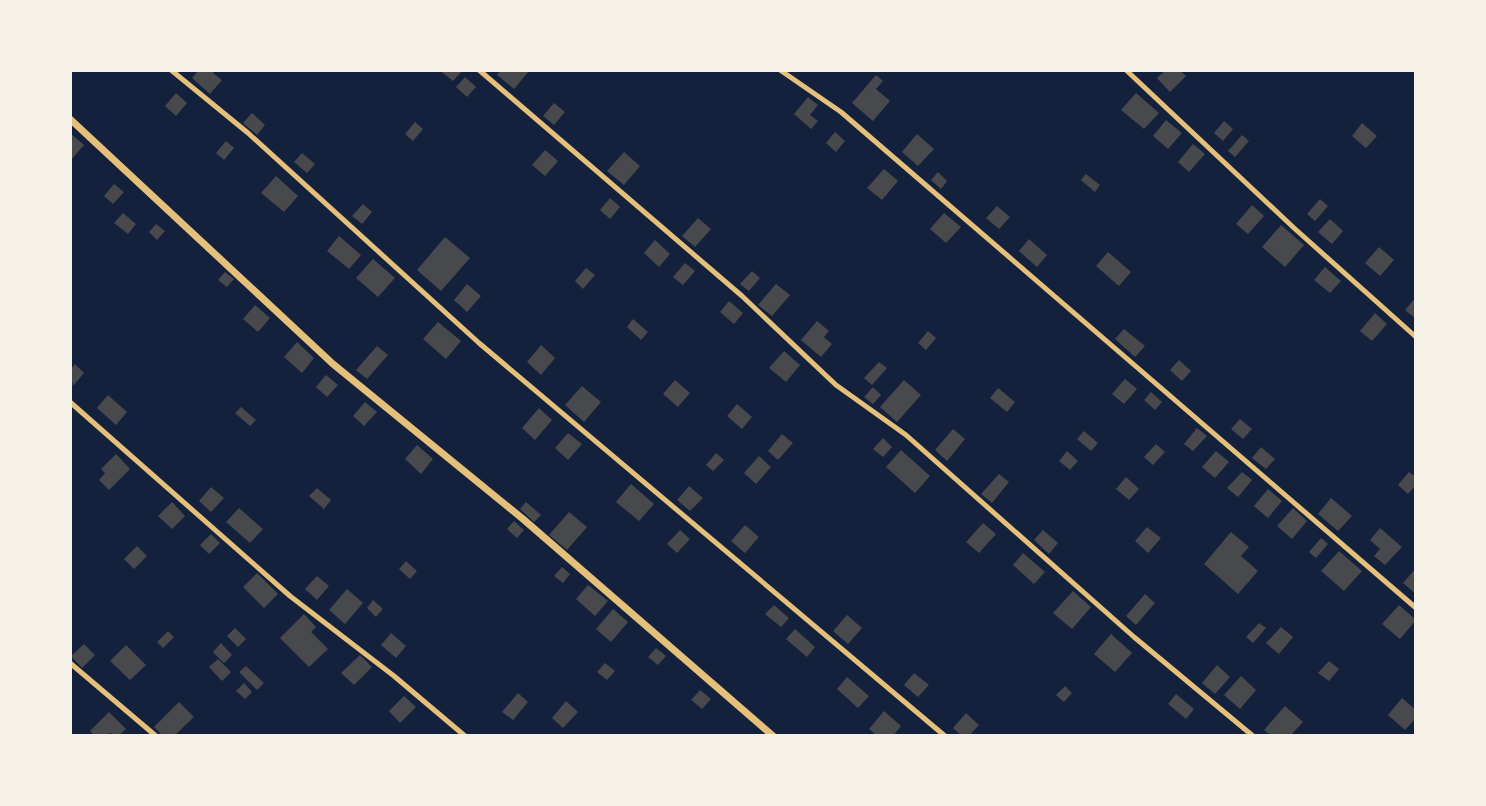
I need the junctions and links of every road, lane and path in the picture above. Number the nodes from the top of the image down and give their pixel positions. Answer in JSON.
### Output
{"nodes":[{"id":1,"x":171,"y":70,"type":"edge"},
{"id":2,"x":479,"y":70,"type":"edge"},
{"id":3,"x":780,"y":70,"type":"edge"},
{"id":4,"x":1126,"y":70,"type":"edge"},
{"id":5,"x":70,"y":119,"type":"edge"},
{"id":6,"x":1416,"y":337,"type":"edge"},
{"id":7,"x":70,"y":402,"type":"edge"},
{"id":8,"x":1416,"y":608,"type":"edge"},
{"id":9,"x":70,"y":663,"type":"edge"},
{"id":10,"x":156,"y":736,"type":"edge"},
{"id":11,"x":465,"y":736,"type":"edge"},
{"id":12,"x":773,"y":736,"type":"edge"},
{"id":13,"x":945,"y":736,"type":"edge"},
{"id":14,"x":1253,"y":736,"type":"edge"}],
"edges":[{"from":1,"to":13,"type":"lane"},
{"from":2,"to":14,"type":"lane"},
{"from":3,"to":8,"type":"lane"},
{"from":4,"to":6,"type":"lane"},
{"from":5,"to":12,"type":"street"},
{"from":7,"to":11,"type":"lane"},
{"from":9,"to":10,"type":"lane"}]}
